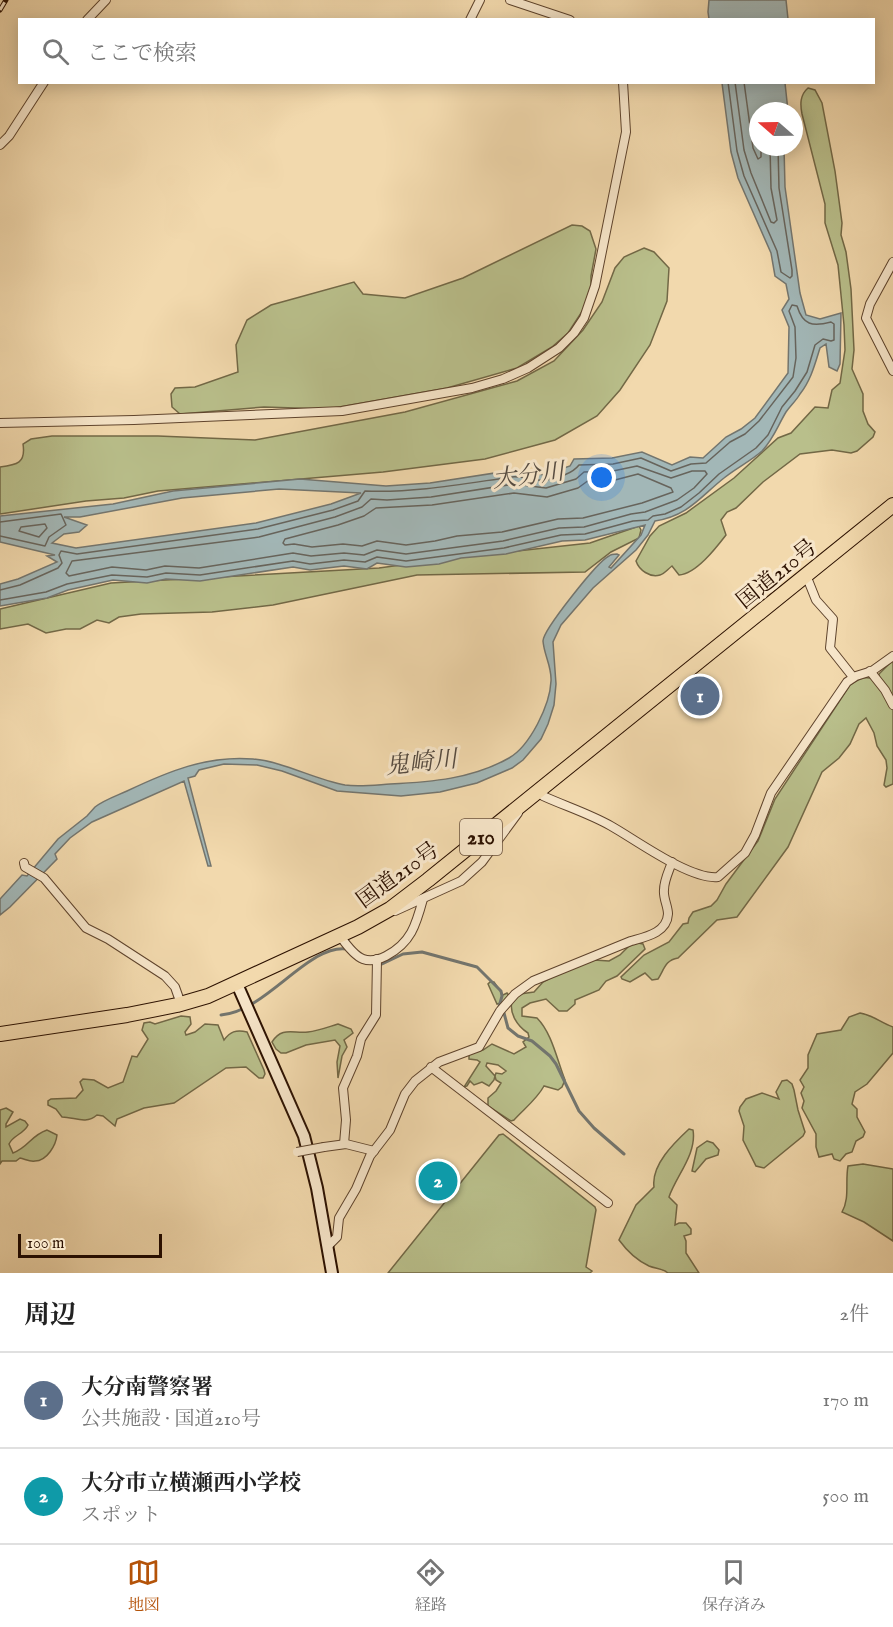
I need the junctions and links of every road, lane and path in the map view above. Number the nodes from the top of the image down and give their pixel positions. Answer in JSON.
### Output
{"nodes":[{"id":1,"x":106,"y":0,"type":"edge"},
{"id":2,"x":480,"y":0,"type":"edge"},
{"id":3,"x":510,"y":0,"type":"edge"},
{"id":4,"x":89,"y":18,"type":"edge"},
{"id":5,"x":471,"y":18,"type":"edge"},
{"id":6,"x":564,"y":18,"type":"edge"},
{"id":7,"x":43,"y":84,"type":"edge"},
{"id":8,"x":623,"y":84,"type":"edge"},
{"id":9,"x":0,"y":145,"type":"edge"},
{"id":10,"x":893,"y":262,"type":"edge"},
{"id":11,"x":893,"y":372,"type":"edge"},
{"id":12,"x":0,"y":423,"type":"edge"},
{"id":13,"x":893,"y":505,"type":"edge"},
{"id":14,"x":806,"y":575,"type":"junction"},
{"id":15,"x":893,"y":656,"type":"edge"},
{"id":16,"x":870,"y":671,"type":"junction"},
{"id":17,"x":853,"y":677,"type":"junction"},
{"id":18,"x":893,"y":705,"type":"edge"},
{"id":19,"x":538,"y":791,"type":"junction"},
{"id":20,"x":527,"y":801,"type":"junction"},
{"id":21,"x":672,"y":862,"type":"junction"},
{"id":22,"x":24,"y":865,"type":"dead end"},
{"id":23,"x":423,"y":899,"type":"junction"},
{"id":24,"x":358,"y":927,"type":"junction"},
{"id":25,"x":340,"y":936,"type":"junction"},
{"id":26,"x":377,"y":959,"type":"junction"},
{"id":27,"x":237,"y":984,"type":"junction"},
{"id":28,"x":181,"y":1004,"type":"junction"},
{"id":29,"x":0,"y":1034,"type":"edge"},
{"id":30,"x":431,"y":1067,"type":"junction"},
{"id":31,"x":344,"y":1144,"type":"junction"},
{"id":32,"x":374,"y":1151,"type":"junction"},
{"id":33,"x":297,"y":1152,"type":"dead end"},
{"id":34,"x":608,"y":1203,"type":"dead end"},
{"id":35,"x":327,"y":1246,"type":"junction"},
{"id":36,"x":332,"y":1273,"type":"edge"}],
"edges":[{"from":1,"to":4,"type":"street"},
{"from":2,"to":5,"type":"street"},
{"from":3,"to":6,"type":"street"},
{"from":7,"to":9,"type":"street"},
{"from":8,"to":12,"type":"street"},
{"from":10,"to":11,"type":"street"},
{"from":13,"to":14,"type":"highway","name":"国道210号","number":"210"},
{"from":14,"to":17,"type":"street"},
{"from":14,"to":19,"type":"highway","name":"国道210号","number":"210"},
{"from":15,"to":16,"type":"street"},
{"from":16,"to":17,"type":"street"},
{"from":16,"to":18,"type":"street"},
{"from":17,"to":21,"type":"street"},
{"from":19,"to":20,"type":"highway","name":"国道210号","number":"210"},
{"from":19,"to":21,"type":"street"},
{"from":20,"to":23,"type":"street"},
{"from":20,"to":24,"type":"highway","name":"国道210号","number":"210"},
{"from":21,"to":30,"type":"street"},
{"from":22,"to":28,"type":"street"},
{"from":23,"to":24,"type":"street"},
{"from":23,"to":26,"type":"street"},
{"from":24,"to":25,"type":"highway","name":"国道210号","number":"210"},
{"from":25,"to":26,"type":"street"},
{"from":25,"to":27,"type":"highway","name":"国道210号","number":"210"},
{"from":26,"to":31,"type":"street"},
{"from":27,"to":28,"type":"highway","name":"国道210号","number":"210"},
{"from":27,"to":35,"type":"street"},
{"from":28,"to":29,"type":"highway","name":"国道210号","number":"210"},
{"from":30,"to":32,"type":"street"},
{"from":30,"to":34,"type":"street"},
{"from":31,"to":32,"type":"street"},
{"from":31,"to":33,"type":"street","bridge":true},
{"from":32,"to":35,"type":"street"},
{"from":35,"to":36,"type":"street"}]}
